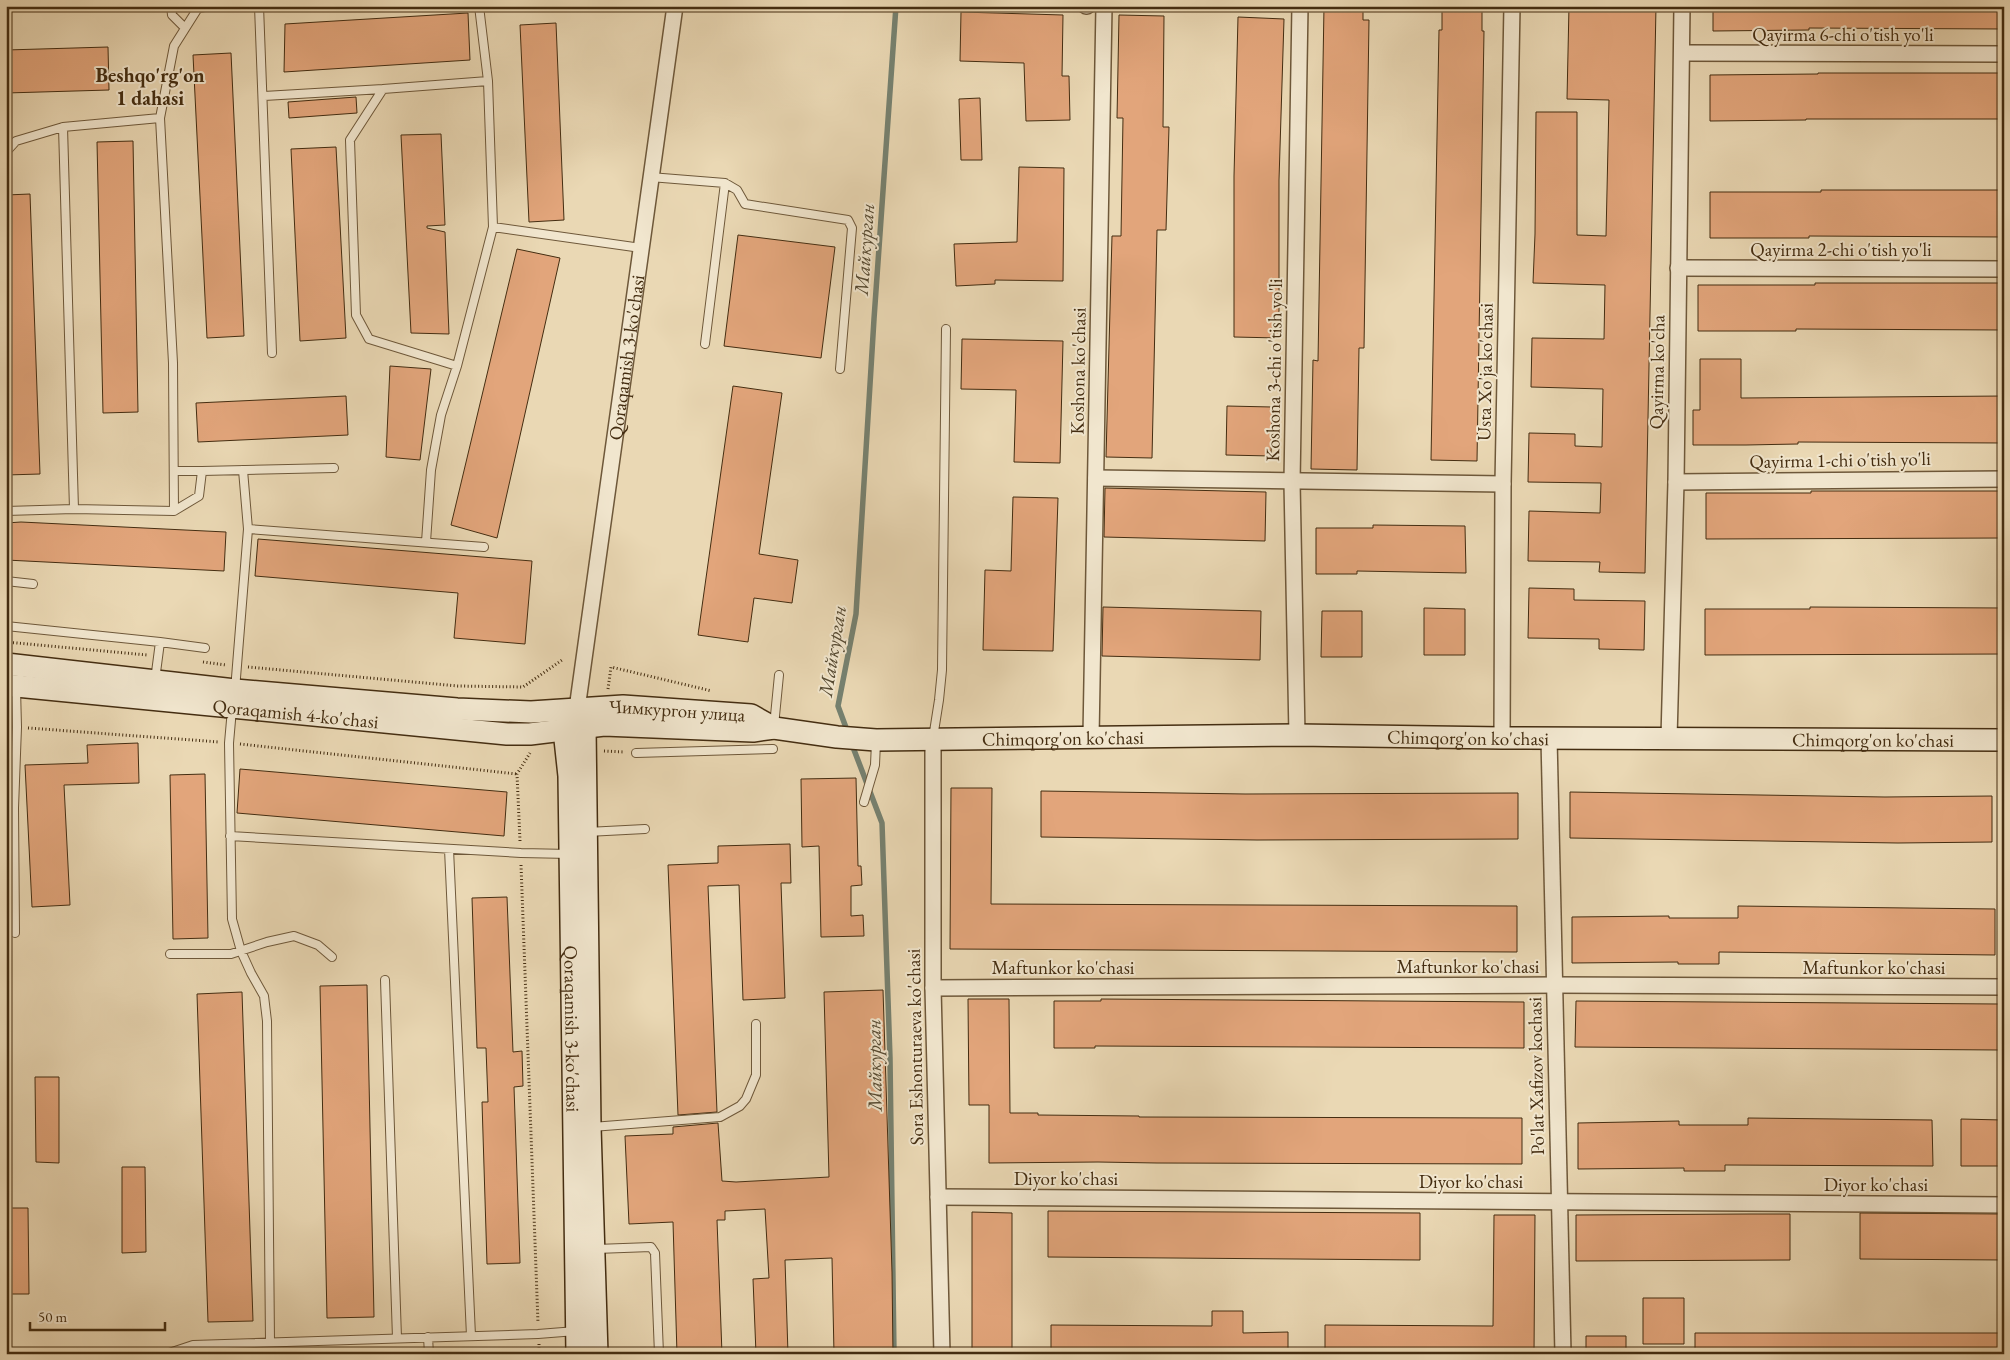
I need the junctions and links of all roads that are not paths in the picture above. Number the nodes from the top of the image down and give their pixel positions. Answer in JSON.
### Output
{"nodes":[{"id":1,"x":171,"y":6,"type":"edge"},
{"id":2,"x":211,"y":6,"type":"edge"},
{"id":3,"x":260,"y":6,"type":"edge"},
{"id":4,"x":480,"y":6,"type":"edge"},
{"id":5,"x":675,"y":6,"type":"edge"},
{"id":6,"x":1104,"y":6,"type":"edge"},
{"id":7,"x":1300,"y":6,"type":"edge"},
{"id":8,"x":1512,"y":6,"type":"edge"},
{"id":9,"x":1682,"y":6,"type":"edge"},
{"id":10,"x":185,"y":28,"type":"junction"},
{"id":11,"x":1682,"y":53,"type":"junction"},
{"id":12,"x":2004,"y":54,"type":"edge"},
{"id":13,"x":488,"y":81,"type":"junction"},
{"id":14,"x":383,"y":89,"type":"junction"},
{"id":15,"x":264,"y":96,"type":"junction"},
{"id":16,"x":160,"y":118,"type":"junction"},
{"id":17,"x":63,"y":127,"type":"junction"},
{"id":18,"x":6,"y":152,"type":"edge"},
{"id":19,"x":650,"y":177,"type":"junction"},
{"id":20,"x":725,"y":183,"type":"junction"},
{"id":21,"x":493,"y":227,"type":"junction"},
{"id":22,"x":641,"y":248,"type":"junction"},
{"id":23,"x":1678,"y":268,"type":"junction"},
{"id":24,"x":2004,"y":269,"type":"edge"},
{"id":25,"x":946,"y":329,"type":"dead end"},
{"id":26,"x":705,"y":344,"type":"dead end"},
{"id":27,"x":272,"y":354,"type":"dead end"},
{"id":28,"x":457,"y":366,"type":"junction"},
{"id":29,"x":840,"y":369,"type":"dead end"},
{"id":30,"x":334,"y":468,"type":"dead end"},
{"id":31,"x":243,"y":470,"type":"junction"},
{"id":32,"x":174,"y":471,"type":"junction"},
{"id":33,"x":202,"y":471,"type":"junction"},
{"id":34,"x":1096,"y":478,"type":"junction"},
{"id":35,"x":2004,"y":478,"type":"edge"},
{"id":36,"x":1292,"y":482,"type":"junction"},
{"id":37,"x":1676,"y":482,"type":"junction"},
{"id":38,"x":1503,"y":484,"type":"junction"},
{"id":39,"x":74,"y":509,"type":"junction"},
{"id":40,"x":6,"y":511,"type":"edge"},
{"id":41,"x":174,"y":511,"type":"junction"},
{"id":42,"x":248,"y":529,"type":"junction"},
{"id":43,"x":426,"y":542,"type":"junction"},
{"id":44,"x":484,"y":547,"type":"dead end"},
{"id":45,"x":6,"y":581,"type":"edge"},
{"id":46,"x":33,"y":584,"type":"dead end"},
{"id":47,"x":6,"y":626,"type":"edge"},
{"id":48,"x":160,"y":642,"type":"junction"},
{"id":49,"x":205,"y":648,"type":"dead end"},
{"id":50,"x":6,"y":664,"type":"edge"},
{"id":51,"x":779,"y":675,"type":"dead end"},
{"id":52,"x":155,"y":682,"type":"junction"},
{"id":53,"x":11,"y":686,"type":"edge"},
{"id":54,"x":233,"y":699,"type":"junction"},
{"id":55,"x":575,"y":722,"type":"junction"},
{"id":56,"x":774,"y":728,"type":"junction"},
{"id":57,"x":1297,"y":735,"type":"junction"},
{"id":58,"x":1091,"y":737,"type":"junction"},
{"id":59,"x":1502,"y":738,"type":"junction"},
{"id":60,"x":1549,"y":738,"type":"junction"},
{"id":61,"x":1669,"y":738,"type":"junction"},
{"id":62,"x":857,"y":739,"type":"junction"},
{"id":63,"x":933,"y":740,"type":"junction"},
{"id":64,"x":2004,"y":740,"type":"edge"},
{"id":65,"x":773,"y":749,"type":"dead end"},
{"id":66,"x":636,"y":752,"type":"road end"},
{"id":67,"x":864,"y":802,"type":"dead end"},
{"id":68,"x":10,"y":808,"type":"edge"},
{"id":69,"x":645,"y":829,"type":"dead end"},
{"id":70,"x":587,"y":832,"type":"junction"},
{"id":71,"x":230,"y":836,"type":"junction"},
{"id":72,"x":449,"y":849,"type":"junction"},
{"id":73,"x":570,"y":854,"type":"junction"},
{"id":74,"x":15,"y":933,"type":"dead end"},
{"id":75,"x":241,"y":951,"type":"junction"},
{"id":76,"x":170,"y":954,"type":"dead end"},
{"id":77,"x":332,"y":957,"type":"dead end"},
{"id":78,"x":385,"y":980,"type":"dead end"},
{"id":79,"x":1554,"y":985,"type":"junction"},
{"id":80,"x":2004,"y":987,"type":"edge"},
{"id":81,"x":933,"y":988,"type":"junction"},
{"id":82,"x":756,"y":1024,"type":"dead end"},
{"id":83,"x":590,"y":1128,"type":"junction"},
{"id":84,"x":938,"y":1197,"type":"junction"},
{"id":85,"x":1559,"y":1201,"type":"junction"},
{"id":86,"x":2004,"y":1205,"type":"edge"},
{"id":87,"x":593,"y":1249,"type":"junction"},
{"id":88,"x":586,"y":1330,"type":"junction"},
{"id":89,"x":471,"y":1336,"type":"junction"},
{"id":90,"x":397,"y":1338,"type":"junction"},
{"id":91,"x":428,"y":1338,"type":"junction"},
{"id":92,"x":270,"y":1342,"type":"junction"},
{"id":93,"x":166,"y":1354,"type":"edge"},
{"id":94,"x":429,"y":1354,"type":"edge"},
{"id":95,"x":577,"y":1354,"type":"edge"},
{"id":96,"x":597,"y":1354,"type":"edge"},
{"id":97,"x":659,"y":1354,"type":"edge"},
{"id":98,"x":942,"y":1354,"type":"edge"},
{"id":99,"x":1563,"y":1354,"type":"edge"}],
"edges":[{"from":1,"to":10,"type":"lane"},
{"from":2,"to":10,"type":"lane"},
{"from":3,"to":15,"type":"lane"},
{"from":4,"to":13,"type":"lane"},
{"from":5,"to":19,"type":"street","name":"Qoraqamish 3-ko'chasi"},
{"from":6,"to":34,"type":"street","name":"Koshona ko'chasi"},
{"from":7,"to":36,"type":"street","name":"Koshona 3-chi o'tish yo'li"},
{"from":8,"to":38,"type":"street","name":"Usta Xo'ja ko'chasi"},
{"from":9,"to":11,"type":"street","name":"Qayirma ko'cha"},
{"from":10,"to":16,"type":"lane"},
{"from":11,"to":12,"type":"street","name":"Qayirma 6-chi o'tish yo'li"},
{"from":11,"to":23,"type":"street","name":"Qayirma ko'cha"},
{"from":13,"to":14,"type":"lane"},
{"from":13,"to":21,"type":"lane"},
{"from":14,"to":15,"type":"lane"},
{"from":14,"to":28,"type":"lane"},
{"from":15,"to":27,"type":"lane"},
{"from":16,"to":17,"type":"lane"},
{"from":16,"to":32,"type":"lane"},
{"from":17,"to":18,"type":"lane"},
{"from":17,"to":39,"type":"lane"},
{"from":19,"to":20,"type":"lane"},
{"from":19,"to":22,"type":"street","name":"Qoraqamish 3-ko'chasi"},
{"from":20,"to":26,"type":"lane"},
{"from":20,"to":29,"type":"lane"},
{"from":21,"to":22,"type":"lane"},
{"from":21,"to":28,"type":"lane"},
{"from":22,"to":55,"type":"street","name":"Qoraqamish 3-ko'chasi"},
{"from":23,"to":24,"type":"street","name":"Qayirma 2-chi o'tish yo'li"},
{"from":23,"to":37,"type":"street","name":"Qayirma ko'cha"},
{"from":25,"to":63,"type":"lane"},
{"from":28,"to":43,"type":"lane"},
{"from":30,"to":31,"type":"lane"},
{"from":31,"to":33,"type":"lane"},
{"from":31,"to":42,"type":"lane"},
{"from":32,"to":33,"type":"lane"},
{"from":32,"to":41,"type":"lane"},
{"from":33,"to":41,"type":"lane"},
{"from":34,"to":36,"type":"street"},
{"from":34,"to":58,"type":"street","name":"Koshona ko'chasi"},
{"from":35,"to":37,"type":"street","name":"Qayirma 1-chi o'tish yo'li"},
{"from":36,"to":38,"type":"street"},
{"from":36,"to":57,"type":"street","name":"Koshona 3-chi o'tish yo'li"},
{"from":37,"to":61,"type":"street","name":"Qayirma ko'cha"},
{"from":38,"to":59,"type":"street","name":"Usta Xo'ja ko'chasi"},
{"from":39,"to":40,"type":"lane"},
{"from":39,"to":41,"type":"lane"},
{"from":42,"to":43,"type":"lane"},
{"from":42,"to":54,"type":"lane"},
{"from":43,"to":44,"type":"lane"},
{"from":45,"to":46,"type":"lane"},
{"from":47,"to":48,"type":"lane"},
{"from":48,"to":49,"type":"lane"},
{"from":48,"to":52,"type":"lane"},
{"from":50,"to":52,"type":"main road","name":"Qoraqamish 4-ko'chasi"},
{"from":51,"to":56,"type":"lane"},
{"from":52,"to":54,"type":"main road","name":"Qoraqamish 4-ko'chasi"},
{"from":53,"to":54,"type":"main road","name":"Qoraqamish 4-ko'chasi"},
{"from":53,"to":68,"type":"lane"},
{"from":54,"to":55,"type":"main road","name":"Qoraqamish 4-ko'chasi"},
{"from":54,"to":71,"type":"lane"},
{"from":55,"to":56,"type":"main road","name":"Чимкургон улица"},
{"from":55,"to":70,"type":"main road","name":"Qoraqamish 3-ko'chasi"},
{"from":55,"to":73,"type":"main road","name":"Qoraqamish 3-ko'chasi"},
{"from":56,"to":62,"type":"main road","name":"Чимкургон улица"},
{"from":57,"to":58,"type":"main road","name":"Chimqorg'on ko'chasi"},
{"from":57,"to":59,"type":"main road","name":"Chimqorg'on ko'chasi"},
{"from":58,"to":63,"type":"main road","name":"Chimqorg'on ko'chasi"},
{"from":59,"to":60,"type":"main road","name":"Chimqorg'on ko'chasi"},
{"from":60,"to":61,"type":"main road","name":"Chimqorg'on ko'chasi"},
{"from":60,"to":79,"type":"street","name":"Po'lat Xafizov kochasi"},
{"from":61,"to":64,"type":"main road","name":"Chimqorg'on ko'chasi"},
{"from":62,"to":63,"type":"main road","name":"Чимкургон улица"},
{"from":62,"to":67,"type":"lane"},
{"from":63,"to":81,"type":"street","name":"Sora Eshonturaeva ko'chasi"},
{"from":65,"to":66,"type":"lane"},
{"from":68,"to":74,"type":"lane"},
{"from":69,"to":70,"type":"lane"},
{"from":70,"to":83,"type":"main road","name":"Qoraqamish 3-ko'chasi"},
{"from":71,"to":72,"type":"lane"},
{"from":71,"to":75,"type":"lane"},
{"from":72,"to":73,"type":"lane"},
{"from":72,"to":89,"type":"lane"},
{"from":73,"to":88,"type":"main road","name":"Qoraqamish 3-ko'chasi"},
{"from":75,"to":76,"type":"lane"},
{"from":75,"to":77,"type":"lane"},
{"from":75,"to":92,"type":"lane"},
{"from":78,"to":90,"type":"lane"},
{"from":79,"to":80,"type":"street","name":"Maftunkor ko'chasi"},
{"from":79,"to":81,"type":"street","name":"Maftunkor ko'chasi"},
{"from":79,"to":85,"type":"street","name":"Po'lat Xafizov kochasi"},
{"from":81,"to":84,"type":"street","name":"Sora Eshonturaeva ko'chasi"},
{"from":82,"to":83,"type":"lane"},
{"from":83,"to":87,"type":"main road","name":"Qoraqamish 3-ko'chasi"},
{"from":84,"to":85,"type":"street","name":"Diyor ko'chasi"},
{"from":84,"to":98,"type":"street","name":"Sora Eshonturaeva ko'chasi"},
{"from":85,"to":86,"type":"street","name":"Diyor ko'chasi"},
{"from":85,"to":99,"type":"street","name":"Po'lat Xafizov kochasi"},
{"from":87,"to":88,"type":"main road","name":"Qoraqamish 3-ko'chasi"},
{"from":87,"to":97,"type":"lane"},
{"from":88,"to":89,"type":"lane"},
{"from":88,"to":95,"type":"main road","name":"Qoraqamish 3-ko'chasi"},
{"from":88,"to":96,"type":"main road","name":"Qoraqamish 3-ko'chasi"},
{"from":89,"to":91,"type":"lane"},
{"from":90,"to":91,"type":"lane"},
{"from":90,"to":92,"type":"lane"},
{"from":91,"to":94,"type":"lane"},
{"from":92,"to":93,"type":"lane"}]}
